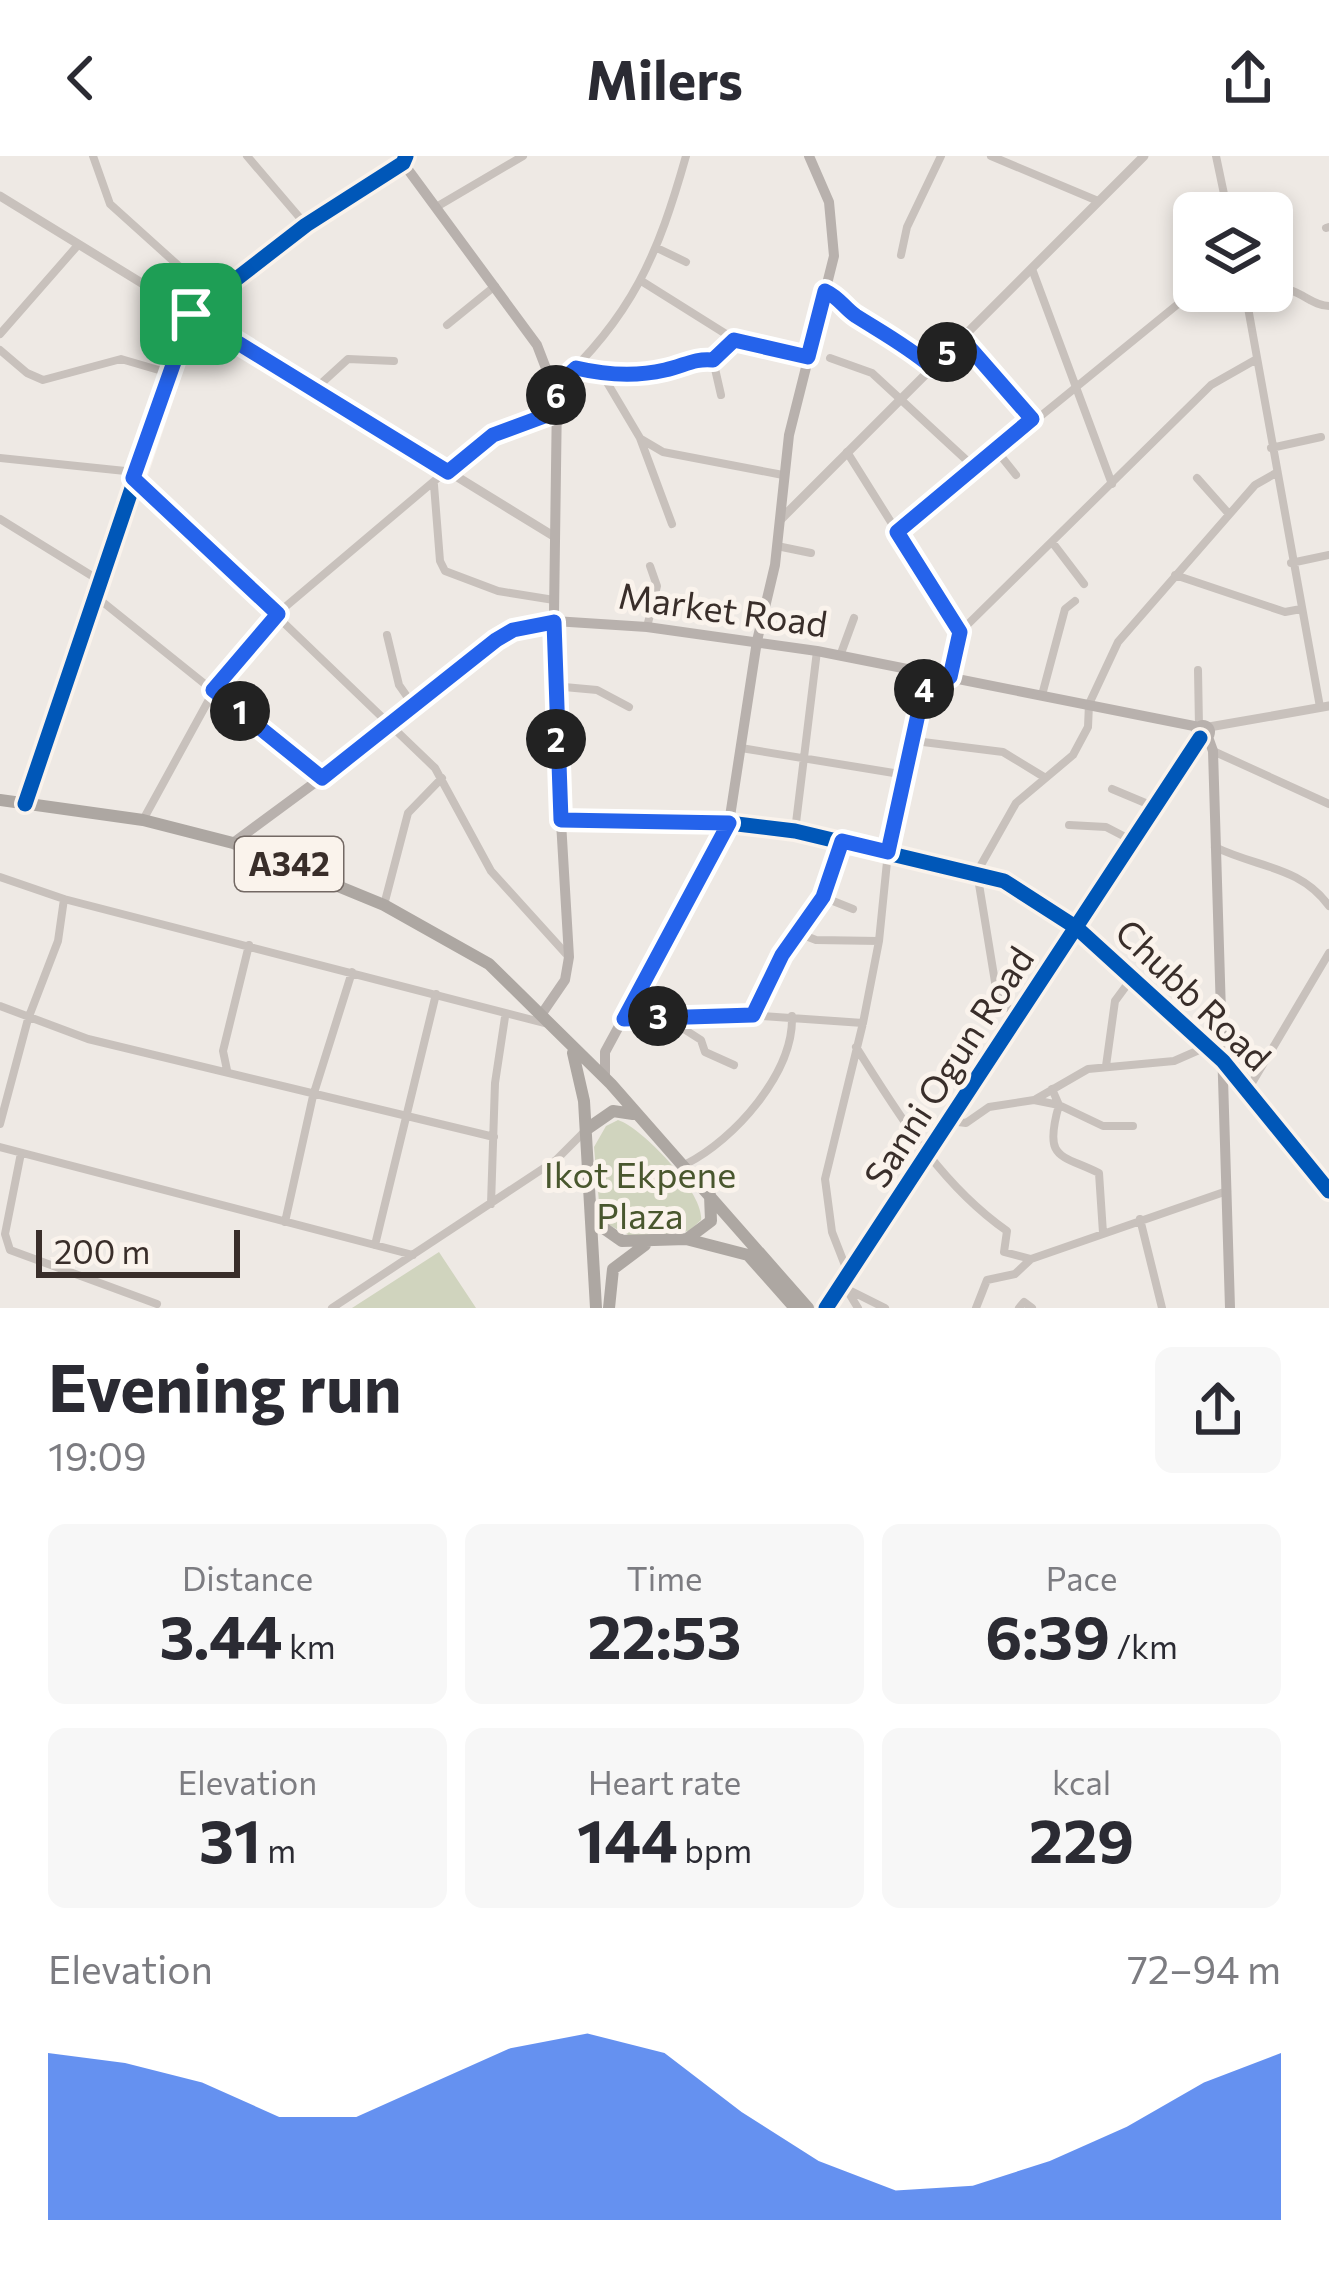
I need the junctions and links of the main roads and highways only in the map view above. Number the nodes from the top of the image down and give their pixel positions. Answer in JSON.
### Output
{"nodes":[{"id":1,"x":809,"y":156,"type":"edge"},
{"id":2,"x":402,"y":158,"type":"edge"},
{"id":3,"x":554,"y":622,"type":"junction"},
{"id":4,"x":757,"y":641,"type":"junction"},
{"id":5,"x":0,"y":800,"type":"edge"},
{"id":6,"x":233,"y":843,"type":"junction"},
{"id":7,"x":545,"y":1020,"type":"junction"},
{"id":8,"x":572,"y":1049,"type":"junction"},
{"id":9,"x":605,"y":1078,"type":"junction"},
{"id":10,"x":640,"y":1117,"type":"junction"},
{"id":11,"x":587,"y":1129,"type":"junction"},
{"id":12,"x":707,"y":1190,"type":"junction"},
{"id":13,"x":591,"y":1200,"type":"junction"},
{"id":14,"x":686,"y":1239,"type":"junction"},
{"id":15,"x":651,"y":1243,"type":"junction"},
{"id":16,"x":596,"y":1308,"type":"edge"},
{"id":17,"x":609,"y":1308,"type":"edge"},
{"id":18,"x":795,"y":1308,"type":"edge"},
{"id":19,"x":808,"y":1308,"type":"edge"},
{"id":20,"x":1230,"y":1308,"type":"edge"}],
"edges":[{"from":1,"to":4,"type":"main road"},
{"from":2,"to":3,"type":"main road"},
{"from":3,"to":4,"type":"main road","name":"Market Road"},
{"from":3,"to":6,"type":"main road","name":"Market Road"},
{"from":3,"to":7,"type":"main road"},
{"from":4,"to":9,"type":"main road"},
{"from":4,"to":20,"type":"main road","name":"Market Road"},
{"from":5,"to":6,"type":"highway","number":"A342"},
{"from":6,"to":7,"type":"highway","number":"A342"},
{"from":7,"to":8,"type":"highway","number":"A342"},
{"from":8,"to":9,"type":"highway","number":"A342"},
{"from":8,"to":11,"type":"highway"},
{"from":9,"to":10,"type":"highway","number":"A342"},
{"from":10,"to":11,"type":"highway"},
{"from":10,"to":12,"type":"highway","number":"A342"},
{"from":11,"to":13,"type":"highway"},
{"from":12,"to":14,"type":"highway"},
{"from":12,"to":19,"type":"highway","number":"A342"},
{"from":13,"to":15,"type":"highway"},
{"from":13,"to":16,"type":"highway"},
{"from":14,"to":15,"type":"highway"},
{"from":14,"to":18,"type":"highway"},
{"from":15,"to":17,"type":"highway"}]}
